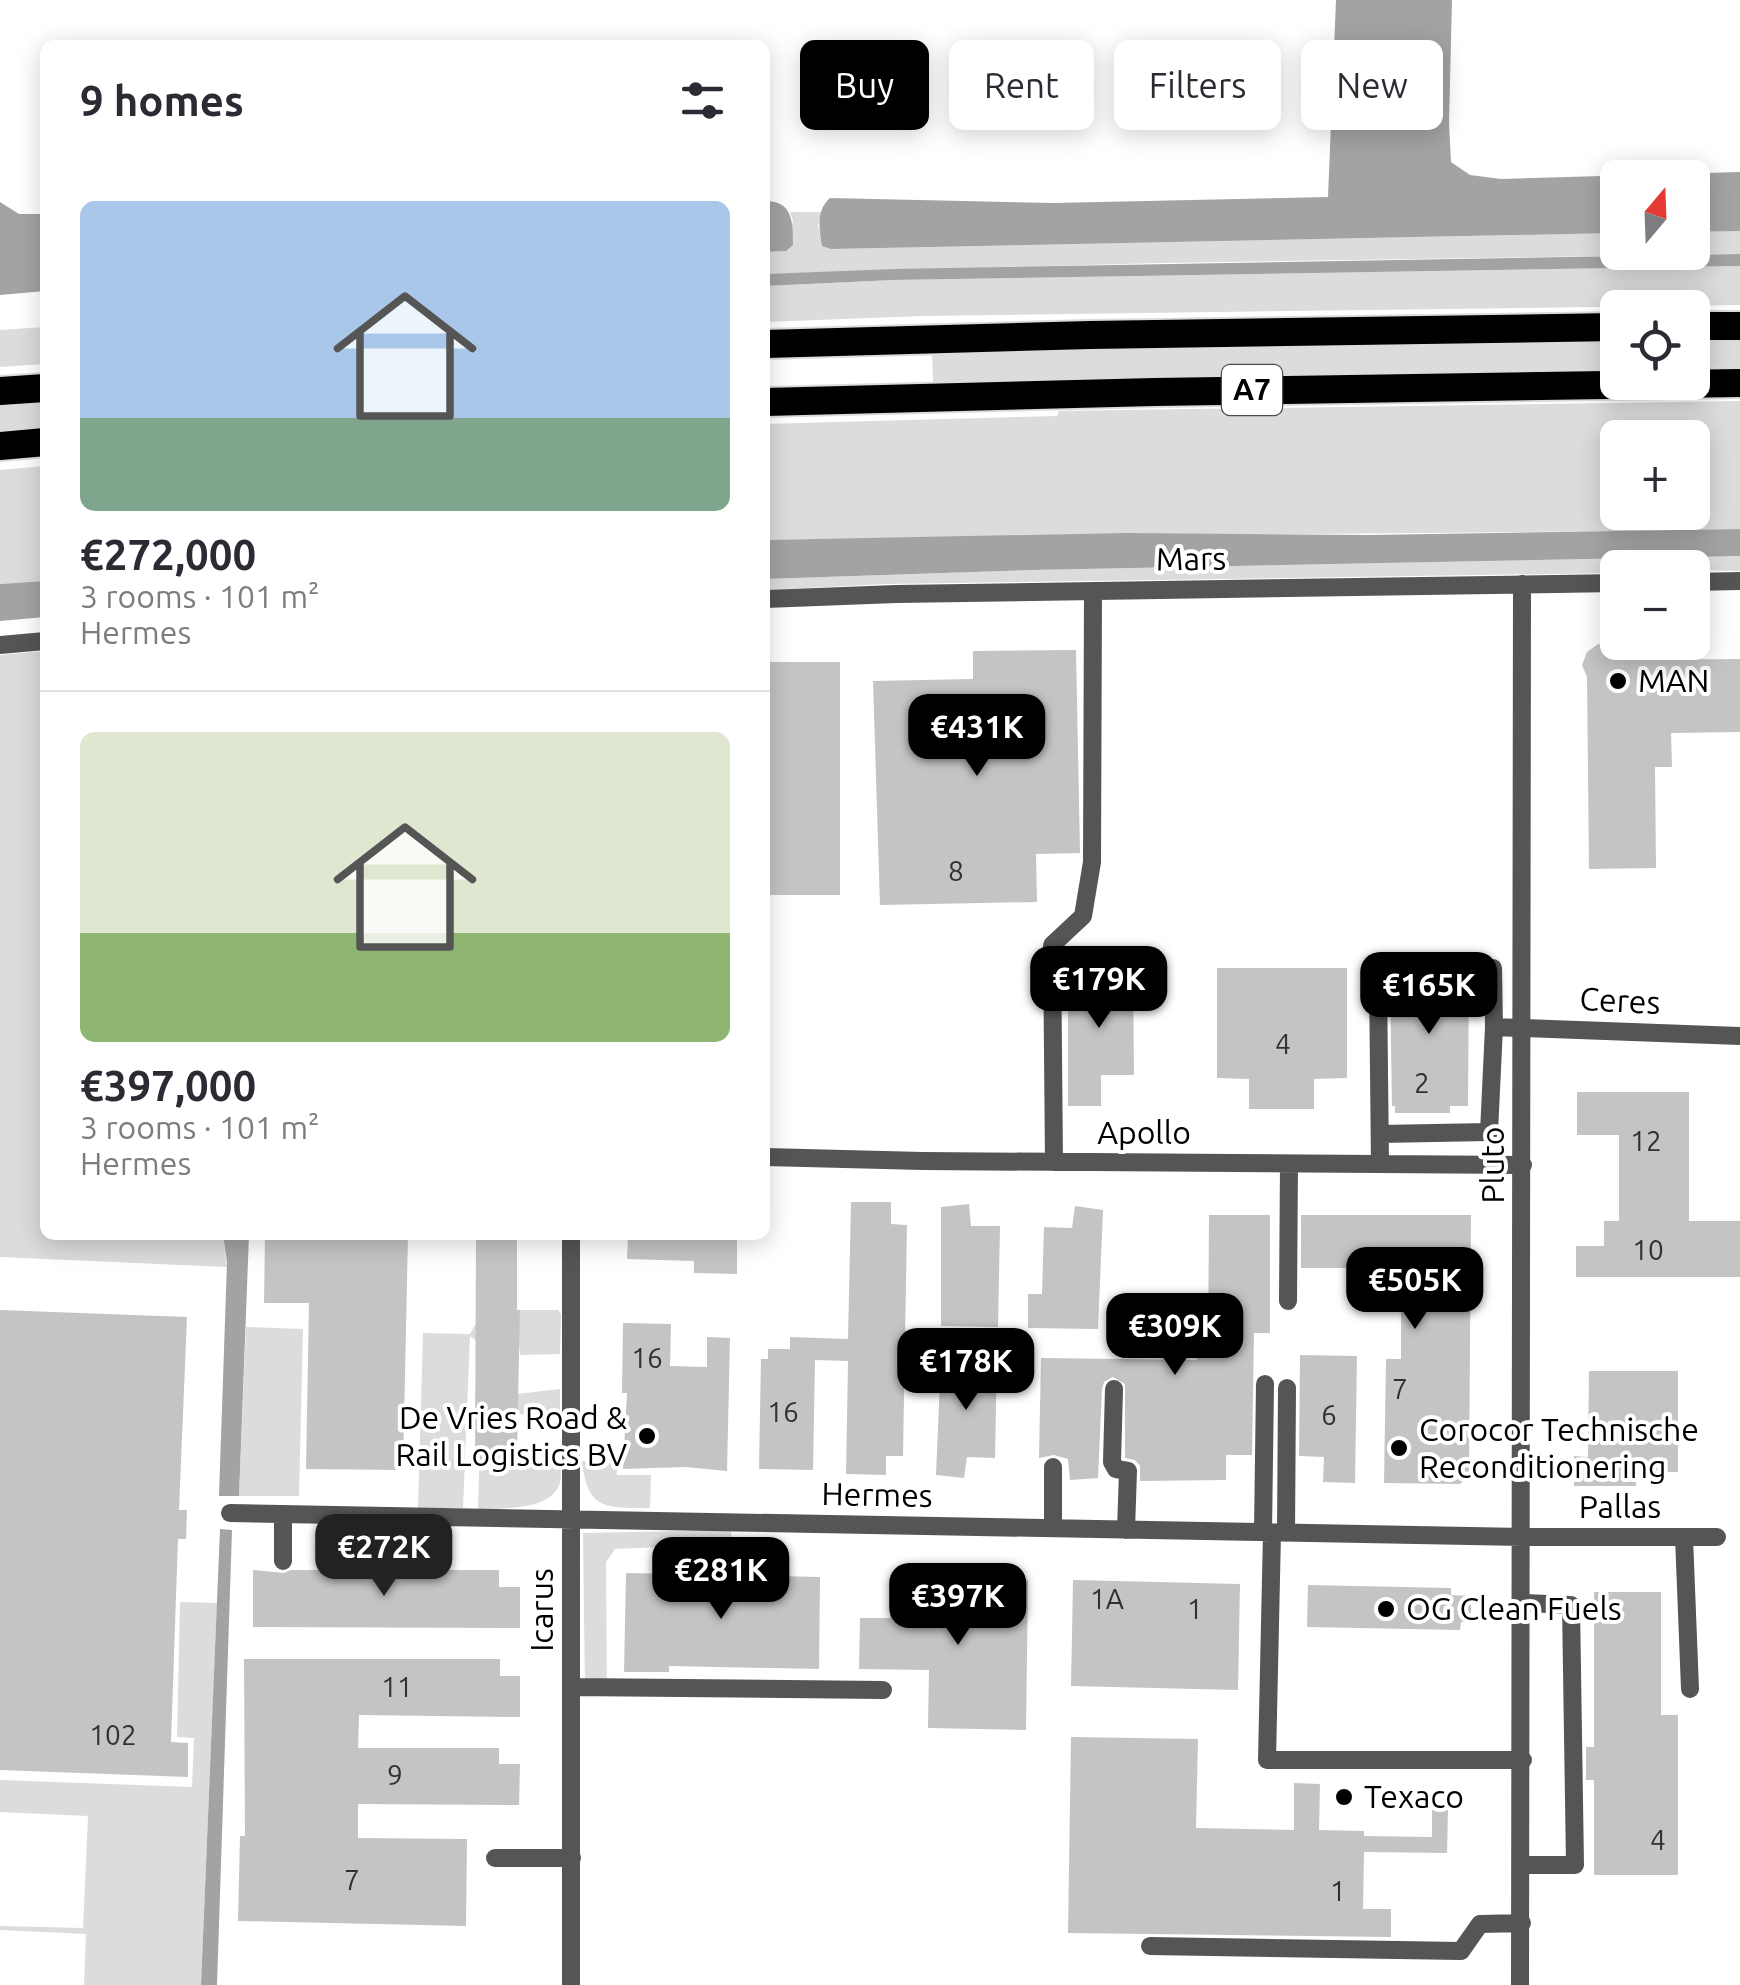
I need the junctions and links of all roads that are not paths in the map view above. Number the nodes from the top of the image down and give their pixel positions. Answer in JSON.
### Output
{"nodes":[{"id":1,"x":1710,"y":326,"type":"edge"},
{"id":2,"x":1740,"y":326,"type":"edge"},
{"id":3,"x":1600,"y":328,"type":"edge"},
{"id":4,"x":770,"y":344,"type":"edge"},
{"id":5,"x":1740,"y":383,"type":"edge"},
{"id":6,"x":40,"y":388,"type":"edge"},
{"id":7,"x":0,"y":391,"type":"edge"},
{"id":8,"x":770,"y":402,"type":"edge"},
{"id":9,"x":40,"y":442,"type":"edge"},
{"id":10,"x":0,"y":446,"type":"edge"},
{"id":11,"x":1740,"y":581,"type":"edge"},
{"id":12,"x":1710,"y":582,"type":"edge"},
{"id":13,"x":1600,"y":583,"type":"edge"},
{"id":14,"x":1522,"y":584,"type":"junction"},
{"id":15,"x":1093,"y":591,"type":"junction"},
{"id":16,"x":770,"y":599,"type":"edge"},
{"id":17,"x":40,"y":641,"type":"edge"},
{"id":18,"x":0,"y":645,"type":"edge"},
{"id":19,"x":1492,"y":968,"type":"dead end"},
{"id":20,"x":1378,"y":980,"type":"dead end"},
{"id":21,"x":1494,"y":1026,"type":"junction"},
{"id":22,"x":1523,"y":1026,"type":"junction"},
{"id":23,"x":1740,"y":1036,"type":"edge"},
{"id":24,"x":1380,"y":1134,"type":"junction"},
{"id":25,"x":770,"y":1157,"type":"edge"},
{"id":26,"x":1054,"y":1162,"type":"junction"},
{"id":27,"x":1289,"y":1164,"type":"junction"},
{"id":28,"x":1380,"y":1164,"type":"junction"},
{"id":29,"x":1523,"y":1165,"type":"junction"},
{"id":30,"x":571,"y":1240,"type":"edge"},
{"id":31,"x":1288,"y":1301,"type":"dead end"},
{"id":32,"x":1265,"y":1384,"type":"dead end"},
{"id":33,"x":1287,"y":1388,"type":"dead end"},
{"id":34,"x":1114,"y":1389,"type":"dead end"},
{"id":35,"x":1052,"y":1467,"type":"dead end"},
{"id":36,"x":230,"y":1513,"type":"dead end"},
{"id":37,"x":284,"y":1514,"type":"junction"},
{"id":38,"x":572,"y":1519,"type":"junction"},
{"id":39,"x":1053,"y":1528,"type":"junction"},
{"id":40,"x":1126,"y":1530,"type":"junction"},
{"id":41,"x":1274,"y":1533,"type":"junction"},
{"id":42,"x":1717,"y":1536,"type":"dead end"},
{"id":43,"x":1523,"y":1537,"type":"junction"},
{"id":44,"x":1684,"y":1537,"type":"junction"},
{"id":45,"x":283,"y":1562,"type":"dead end"},
{"id":46,"x":1523,"y":1602,"type":"junction"},
{"id":47,"x":572,"y":1686,"type":"junction"},
{"id":48,"x":1690,"y":1689,"type":"dead end"},
{"id":49,"x":884,"y":1690,"type":"dead end"},
{"id":50,"x":1522,"y":1760,"type":"junction"},
{"id":51,"x":495,"y":1858,"type":"dead end"},
{"id":52,"x":572,"y":1858,"type":"junction"},
{"id":53,"x":1522,"y":1865,"type":"junction"},
{"id":54,"x":1522,"y":1923,"type":"junction"},
{"id":55,"x":1150,"y":1946,"type":"dead end"},
{"id":56,"x":572,"y":1985,"type":"edge"},
{"id":57,"x":1520,"y":1985,"type":"edge"}],
"edges":[{"from":1,"to":2,"type":"highway"},
{"from":3,"to":4,"type":"highway","number":"A7"},
{"from":5,"to":8,"type":"highway","number":"A7"},
{"from":6,"to":7,"type":"highway"},
{"from":9,"to":10,"type":"highway"},
{"from":11,"to":12,"type":"street"},
{"from":13,"to":14,"type":"street","name":"Mars"},
{"from":14,"to":15,"type":"street","name":"Mars"},
{"from":14,"to":22,"type":"street","name":"Pluto"},
{"from":15,"to":16,"type":"street","name":"Mars"},
{"from":15,"to":26,"type":"street"},
{"from":17,"to":18,"type":"street"},
{"from":19,"to":21,"type":"street"},
{"from":20,"to":24,"type":"street"},
{"from":21,"to":22,"type":"street","name":"Ceres"},
{"from":21,"to":24,"type":"street"},
{"from":22,"to":23,"type":"street","name":"Ceres"},
{"from":22,"to":29,"type":"street","name":"Pluto"},
{"from":24,"to":28,"type":"street"},
{"from":25,"to":26,"type":"street","name":"Apollo"},
{"from":26,"to":27,"type":"street","name":"Apollo"},
{"from":27,"to":28,"type":"street","name":"Apollo"},
{"from":27,"to":31,"type":"street"},
{"from":28,"to":29,"type":"street","name":"Apollo"},
{"from":29,"to":43,"type":"street","name":"Pluto"},
{"from":30,"to":38,"type":"street","name":"Icarus"},
{"from":32,"to":41,"type":"street"},
{"from":33,"to":41,"type":"street"},
{"from":34,"to":40,"type":"street"},
{"from":35,"to":39,"type":"street"},
{"from":36,"to":37,"type":"street","name":"Hermes"},
{"from":37,"to":38,"type":"street","name":"Hermes"},
{"from":37,"to":45,"type":"street"},
{"from":38,"to":39,"type":"street","name":"Hermes"},
{"from":38,"to":47,"type":"street","name":"Icarus"},
{"from":39,"to":40,"type":"street","name":"Hermes"},
{"from":40,"to":41,"type":"street","name":"Hermes"},
{"from":41,"to":43,"type":"street","name":"Hermes"},
{"from":41,"to":50,"type":"street"},
{"from":42,"to":44,"type":"street","name":"Pallas"},
{"from":43,"to":44,"type":"street","name":"Pallas"},
{"from":43,"to":46,"type":"street","name":"Pluto"},
{"from":44,"to":48,"type":"street"},
{"from":46,"to":50,"type":"street","name":"Pluto"},
{"from":46,"to":53,"type":"street"},
{"from":47,"to":49,"type":"street"},
{"from":47,"to":52,"type":"street","name":"Icarus"},
{"from":50,"to":53,"type":"street","name":"Pluto"},
{"from":51,"to":52,"type":"street"},
{"from":52,"to":56,"type":"street","name":"Icarus"},
{"from":53,"to":54,"type":"street","name":"Pluto"},
{"from":54,"to":55,"type":"street"},
{"from":54,"to":57,"type":"street","name":"Pluto"}]}
